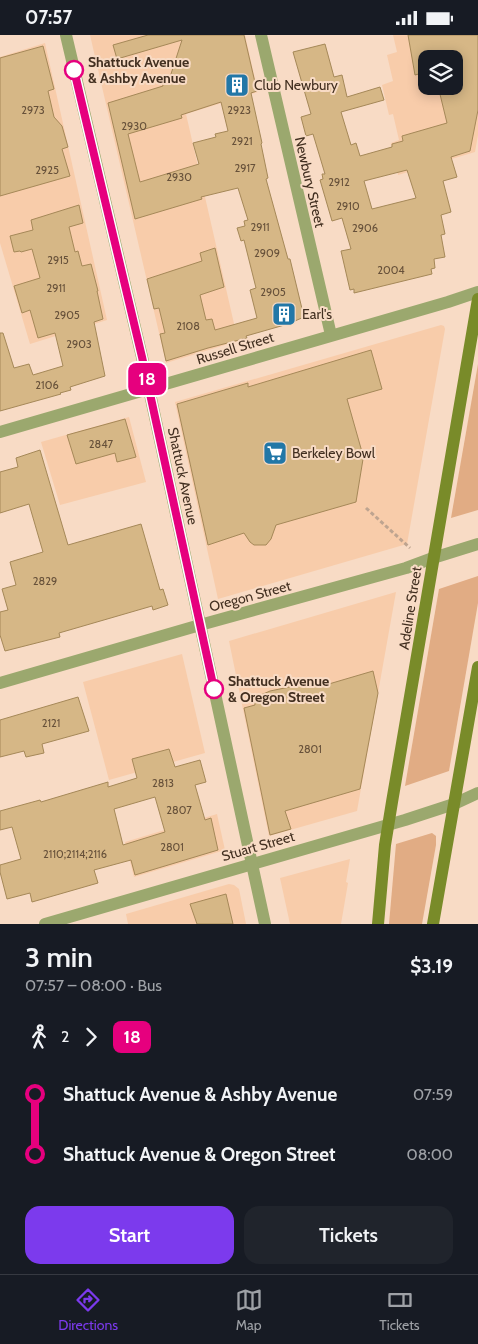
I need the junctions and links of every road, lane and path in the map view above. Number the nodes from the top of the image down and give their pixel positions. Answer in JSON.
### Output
{"nodes":[{"id":1,"x":66,"y":35,"type":"edge"},
{"id":2,"x":260,"y":35,"type":"edge"},
{"id":3,"x":478,"y":292,"type":"edge"},
{"id":4,"x":478,"y":299,"type":"edge"},
{"id":5,"x":331,"y":335,"type":"junction"},
{"id":6,"x":149,"y":389,"type":"junction"},
{"id":7,"x":0,"y":432,"type":"edge"},
{"id":8,"x":366,"y":508,"type":"dead end"},
{"id":9,"x":478,"y":544,"type":"edge"},
{"id":10,"x":410,"y":548,"type":"dead end"},
{"id":11,"x":433,"y":558,"type":"junction"},
{"id":12,"x":200,"y":625,"type":"junction"},
{"id":13,"x":478,"y":667,"type":"edge"},
{"id":14,"x":0,"y":683,"type":"edge"},
{"id":15,"x":478,"y":793,"type":"edge"},
{"id":16,"x":454,"y":804,"type":"junction"},
{"id":17,"x":388,"y":825,"type":"junction"},
{"id":18,"x":252,"y":864,"type":"junction"},
{"id":19,"x":45,"y":924,"type":"edge"},
{"id":20,"x":265,"y":924,"type":"edge"},
{"id":21,"x":378,"y":924,"type":"edge"},
{"id":22,"x":433,"y":924,"type":"edge"}],
"edges":[{"from":1,"to":6,"type":"street","name":"Shattuck Avenue"},
{"from":2,"to":5,"type":"street","name":"Newbury Street"},
{"from":3,"to":5,"type":"street","name":"Russell Street"},
{"from":4,"to":11,"type":"main road","name":"Adeline Street"},
{"from":5,"to":6,"type":"street","name":"Russell Street"},
{"from":6,"to":7,"type":"street","name":"Russell Street"},
{"from":6,"to":12,"type":"street","name":"Shattuck Avenue"},
{"from":8,"to":10,"type":"path"},
{"from":9,"to":11,"type":"street","name":"Oregon Street"},
{"from":11,"to":12,"type":"street","name":"Oregon Street"},
{"from":11,"to":17,"type":"main road","name":"Adeline Street"},
{"from":12,"to":14,"type":"street","name":"Oregon Street"},
{"from":12,"to":18,"type":"street","name":"Shattuck Avenue"},
{"from":13,"to":16,"type":"main road"},
{"from":15,"to":16,"type":"street","name":"Stuart Street"},
{"from":16,"to":17,"type":"street","name":"Stuart Street"},
{"from":16,"to":22,"type":"main road"},
{"from":17,"to":18,"type":"street","name":"Stuart Street"},
{"from":17,"to":21,"type":"main road","name":"Adeline Street"},
{"from":18,"to":19,"type":"street","name":"Stuart Street"},
{"from":18,"to":20,"type":"street","name":"Shattuck Avenue"}]}
